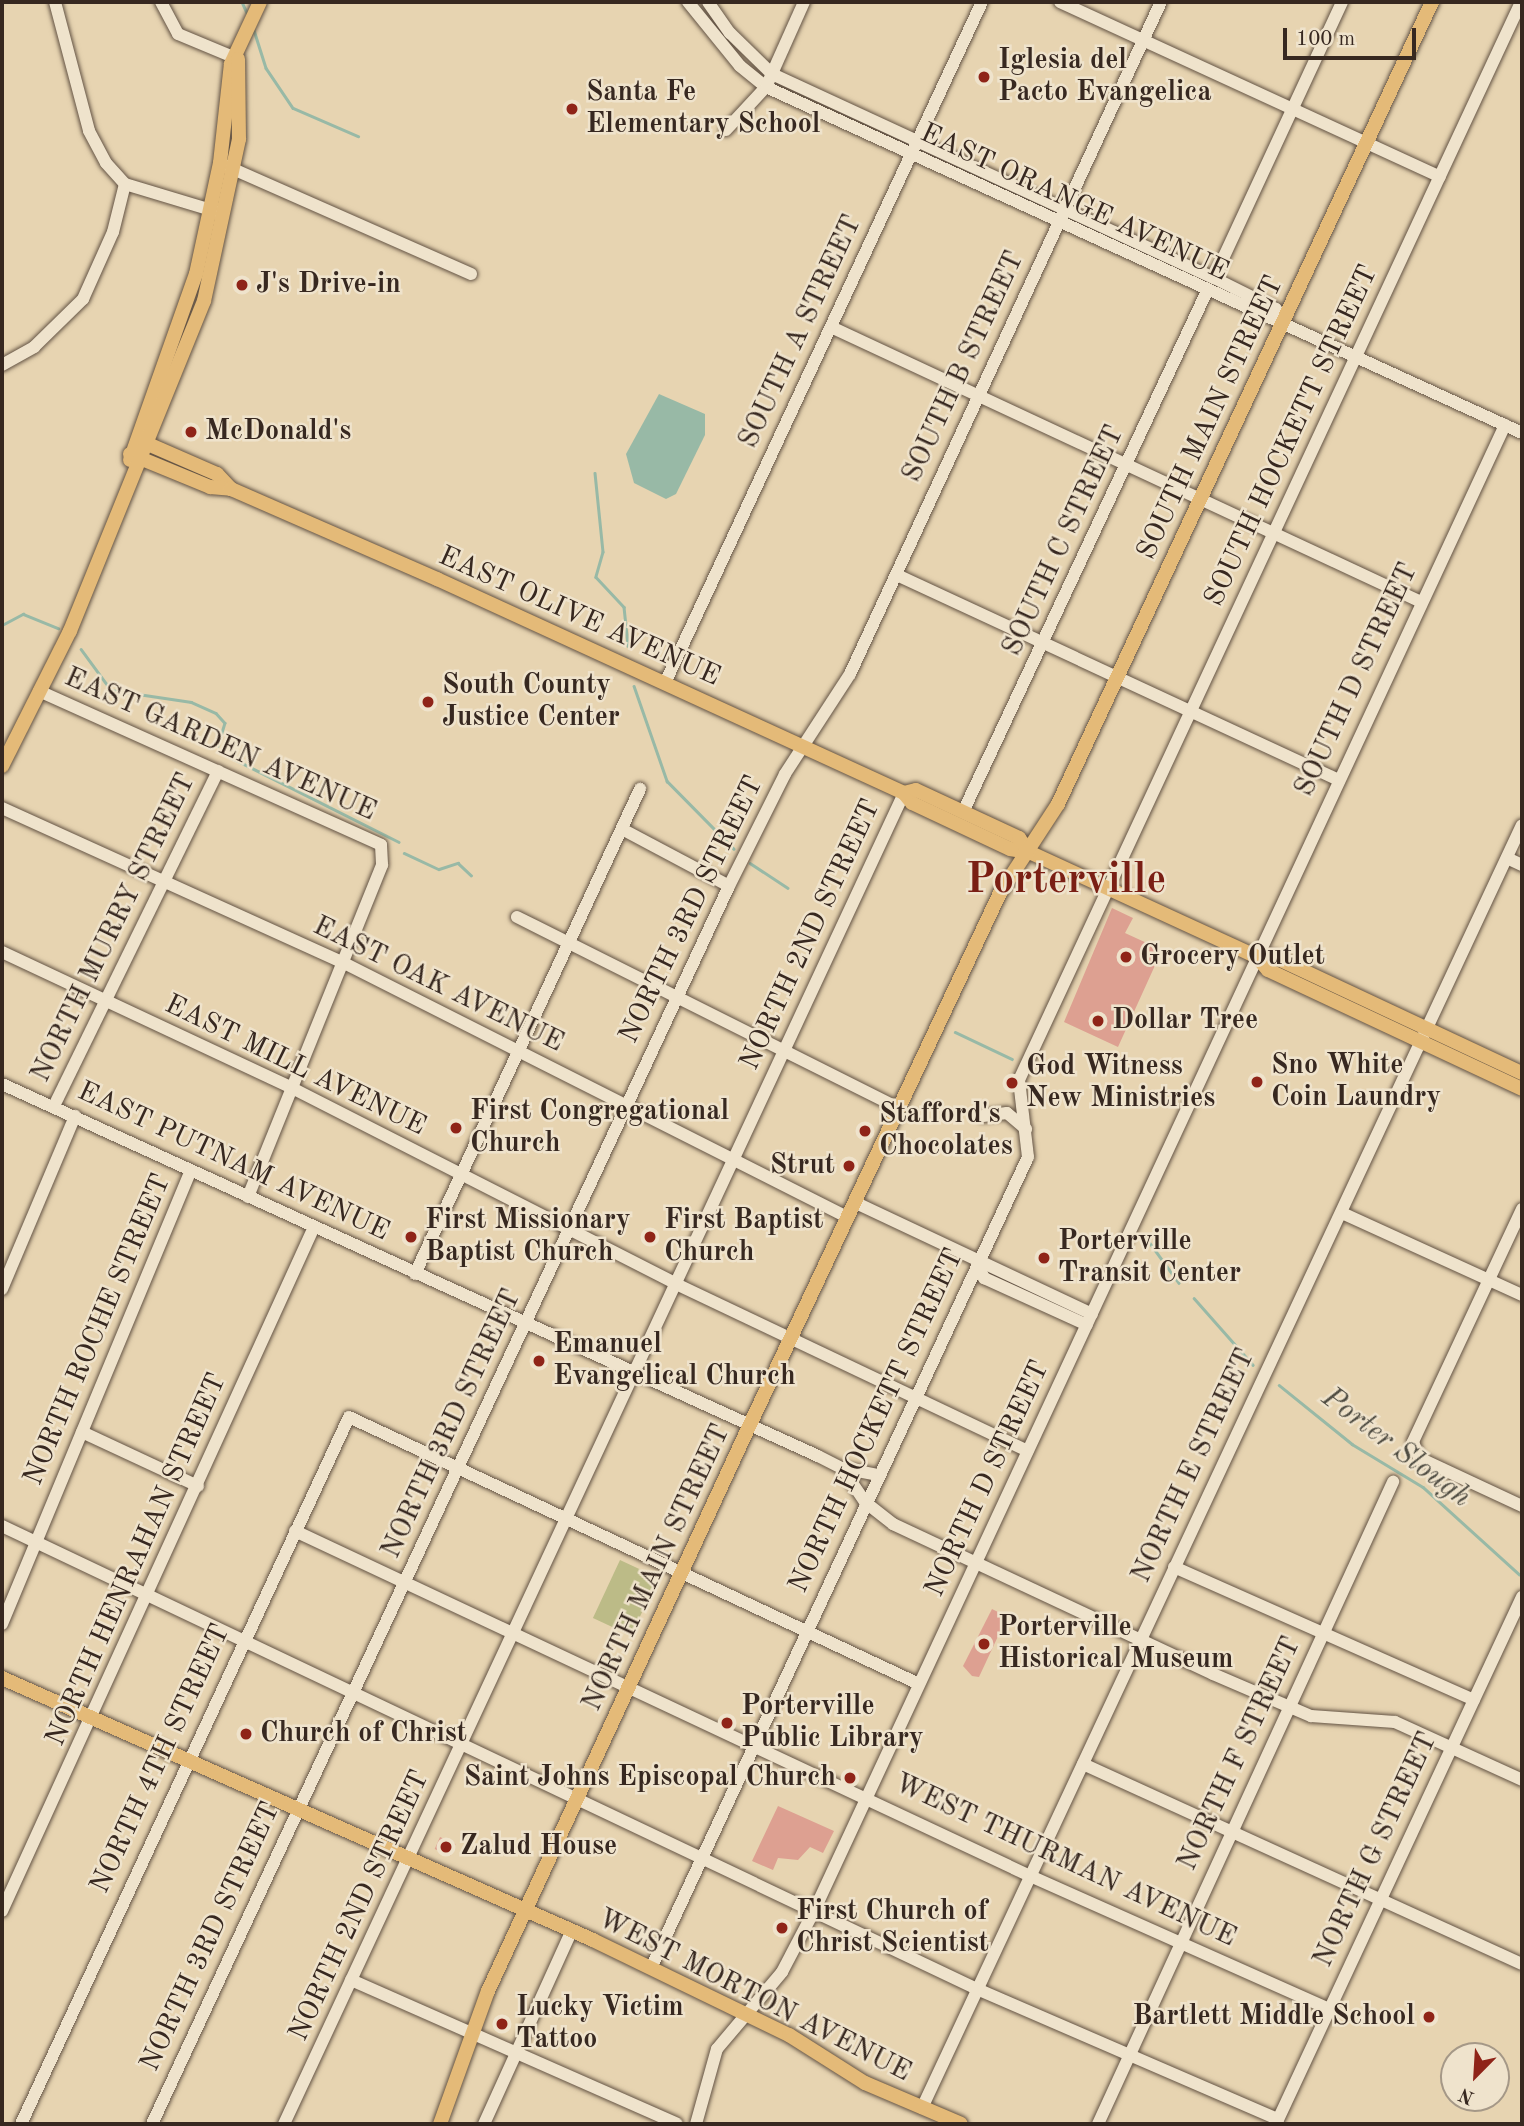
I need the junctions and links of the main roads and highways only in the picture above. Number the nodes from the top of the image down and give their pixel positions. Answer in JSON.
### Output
{"nodes":[{"id":1,"x":1432,"y":2,"type":"edge"},
{"id":2,"x":258,"y":8,"type":"edge"},
{"id":3,"x":218,"y":212,"type":"junction"},
{"id":4,"x":203,"y":249,"type":"junction"},
{"id":5,"x":204,"y":301,"type":"junction"},
{"id":6,"x":139,"y":449,"type":"junction"},
{"id":7,"x":2,"y":766,"type":"edge"},
{"id":8,"x":904,"y":793,"type":"junction"},
{"id":9,"x":1029,"y":852,"type":"junction"},
{"id":10,"x":1423,"y":1035,"type":"junction"},
{"id":11,"x":1522,"y":1073,"type":"edge"},
{"id":12,"x":1522,"y":1089,"type":"edge"},
{"id":13,"x":2,"y":1678,"type":"edge"},
{"id":14,"x":525,"y":1910,"type":"junction"},
{"id":15,"x":440,"y":2124,"type":"edge"},
{"id":16,"x":961,"y":2124,"type":"edge"}],
"edges":[{"from":1,"to":9,"type":"main road","name":"SOUTH MAIN STREET"},
{"from":2,"to":3,"type":"main road"},
{"from":3,"to":4,"type":"main road"},
{"from":3,"to":5,"type":"main road"},
{"from":4,"to":5,"type":"main road"},
{"from":4,"to":6,"type":"main road"},
{"from":5,"to":6,"type":"main road"},
{"from":6,"to":7,"type":"main road"},
{"from":6,"to":8,"type":"main road","name":"EAST OLIVE AVENUE"},
{"from":8,"to":9,"type":"main road","name":"EAST OLIVE AVENUE"},
{"from":8,"to":9,"type":"main road","name":"EAST OLIVE AVENUE"},
{"from":9,"to":10,"type":"main road"},
{"from":9,"to":14,"type":"main road","name":"NORTH MAIN STREET"},
{"from":10,"to":11,"type":"main road"},
{"from":10,"to":12,"type":"main road"},
{"from":13,"to":14,"type":"main road","name":"WEST MORTON AVENUE"},
{"from":14,"to":15,"type":"main road","name":"NORTH MAIN STREET"},
{"from":14,"to":16,"type":"main road","name":"WEST MORTON AVENUE"}]}
